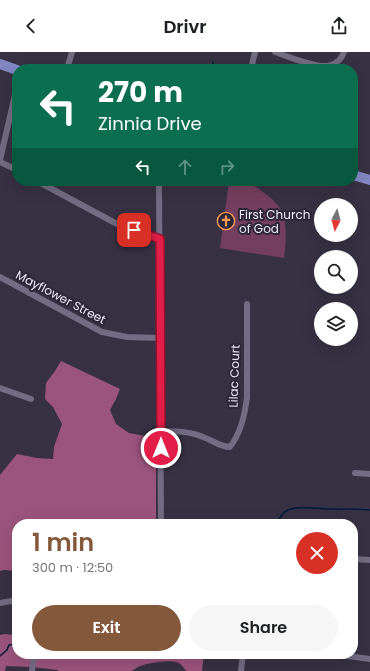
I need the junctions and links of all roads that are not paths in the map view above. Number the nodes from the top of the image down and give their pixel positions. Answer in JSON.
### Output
{"nodes":[{"id":1,"x":72,"y":52,"type":"edge"},
{"id":2,"x":256,"y":52,"type":"edge"},
{"id":3,"x":275,"y":52,"type":"edge"},
{"id":4,"x":344,"y":52,"type":"edge"},
{"id":5,"x":0,"y":64,"type":"edge"},
{"id":6,"x":68,"y":64,"type":"edge"},
{"id":7,"x":252,"y":64,"type":"edge"},
{"id":8,"x":312,"y":64,"type":"edge"},
{"id":9,"x":332,"y":64,"type":"edge"},
{"id":10,"x":12,"y":68,"type":"edge"},
{"id":11,"x":12,"y":108,"type":"edge"},
{"id":12,"x":0,"y":161,"type":"edge"},
{"id":13,"x":12,"y":167,"type":"edge"},
{"id":14,"x":358,"y":176,"type":"edge"},
{"id":15,"x":370,"y":180,"type":"edge"},
{"id":16,"x":46,"y":186,"type":"edge"},
{"id":17,"x":159,"y":186,"type":"edge"},
{"id":18,"x":160,"y":239,"type":"junction"},
{"id":19,"x":0,"y":277,"type":"edge"},
{"id":20,"x":247,"y":304,"type":"dead end"},
{"id":21,"x":161,"y":338,"type":"junction"},
{"id":22,"x":0,"y":388,"type":"edge"},
{"id":23,"x":31,"y":399,"type":"dead end"},
{"id":24,"x":161,"y":432,"type":"junction"},
{"id":25,"x":355,"y":473,"type":"dead end"},
{"id":26,"x":370,"y":474,"type":"edge"},
{"id":27,"x":161,"y":519,"type":"edge"},
{"id":28,"x":358,"y":559,"type":"edge"},
{"id":29,"x":370,"y":560,"type":"edge"},
{"id":30,"x":12,"y":601,"type":"edge"},
{"id":31,"x":0,"y":603,"type":"edge"},
{"id":32,"x":358,"y":657,"type":"edge"},
{"id":33,"x":33,"y":659,"type":"edge"},
{"id":34,"x":242,"y":659,"type":"edge"},
{"id":35,"x":370,"y":659,"type":"edge"},
{"id":36,"x":32,"y":671,"type":"edge"},
{"id":37,"x":241,"y":671,"type":"edge"}],
"edges":[{"from":1,"to":6,"type":"street"},
{"from":2,"to":7,"type":"street"},
{"from":3,"to":8,"type":"street"},
{"from":4,"to":9,"type":"street"},
{"from":5,"to":10,"type":"main road"},
{"from":11,"to":12,"type":"street"},
{"from":12,"to":13,"type":"street"},
{"from":14,"to":15,"type":"main road"},
{"from":16,"to":18,"type":"street"},
{"from":17,"to":18,"type":"street"},
{"from":18,"to":21,"type":"street"},
{"from":19,"to":21,"type":"street","name":"Mayflower Street"},
{"from":20,"to":24,"type":"street","name":"Lilac Court"},
{"from":21,"to":24,"type":"street"},
{"from":22,"to":23,"type":"street"},
{"from":24,"to":27,"type":"street"},
{"from":25,"to":26,"type":"street"},
{"from":28,"to":29,"type":"street"},
{"from":30,"to":31,"type":"street"},
{"from":32,"to":35,"type":"street"},
{"from":33,"to":36,"type":"street"},
{"from":34,"to":37,"type":"street"}]}
